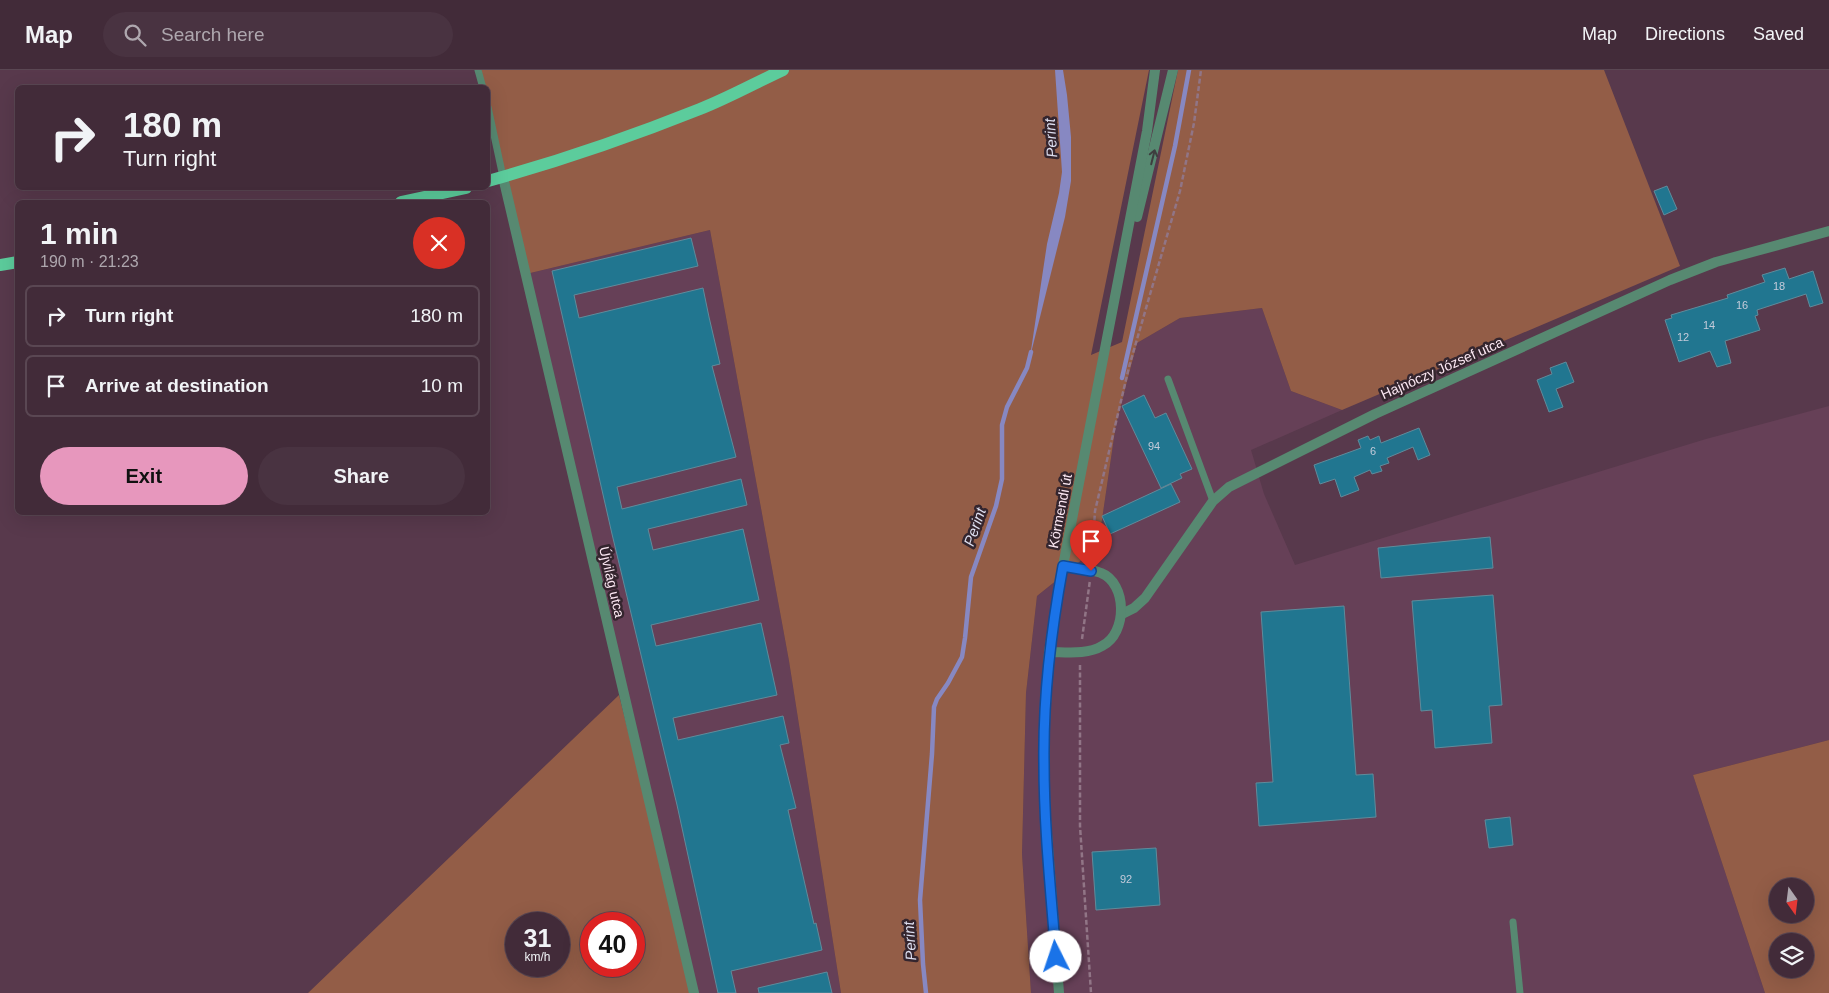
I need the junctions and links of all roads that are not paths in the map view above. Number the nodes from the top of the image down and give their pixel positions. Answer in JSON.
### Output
{"nodes":[{"id":1,"x":478,"y":70,"type":"edge"},
{"id":2,"x":782,"y":70,"type":"edge"},
{"id":3,"x":1155,"y":70,"type":"edge"},
{"id":4,"x":1173,"y":70,"type":"edge"},
{"id":5,"x":481,"y":85,"type":"edge"},
{"id":6,"x":490,"y":116,"type":"edge"},
{"id":7,"x":504,"y":177,"type":"junction"},
{"id":8,"x":490,"y":181,"type":"edge"},
{"id":9,"x":457,"y":190,"type":"edge"},
{"id":10,"x":410,"y":200,"type":"edge"},
{"id":11,"x":1829,"y":231,"type":"edge"},
{"id":12,"x":15,"y":262,"type":"edge"},
{"id":13,"x":0,"y":265,"type":"edge"},
{"id":14,"x":1114,"y":305,"type":"junction"},
{"id":15,"x":1168,"y":379,"type":"dead end"},
{"id":16,"x":1213,"y":501,"type":"junction"},
{"id":17,"x":1063,"y":566,"type":"junction"},
{"id":18,"x":1122,"y":614,"type":"junction"},
{"id":19,"x":1049,"y":652,"type":"junction"},
{"id":20,"x":1513,"y":922,"type":"dead end"},
{"id":21,"x":694,"y":993,"type":"edge"},
{"id":22,"x":1059,"y":993,"type":"edge"},
{"id":23,"x":1520,"y":993,"type":"edge"}],
"edges":[{"from":1,"to":5,"type":"lane"},
{"from":2,"to":7,"type":"main road"},
{"from":3,"to":14,"type":"street","name":"Körmendi út"},
{"from":14,"to":4,"type":"street","name":"Körmendi út","one_way":true},
{"from":6,"to":7,"type":"lane"},
{"from":7,"to":8,"type":"main road"},
{"from":7,"to":21,"type":"street","name":"Újvilág utca"},
{"from":9,"to":10,"type":"main road"},
{"from":11,"to":16,"type":"street","name":"Hajnóczy József utca"},
{"from":12,"to":13,"type":"main road"},
{"from":14,"to":17,"type":"street","name":"Körmendi út"},
{"from":15,"to":16,"type":"lane"},
{"from":16,"to":18,"type":"street","name":"Hajnóczy József utca"},
{"from":17,"to":18,"type":"street"},
{"from":17,"to":19,"type":"street","name":"Körmendi út"},
{"from":18,"to":19,"type":"street"},
{"from":19,"to":22,"type":"street","name":"Körmendi út"},
{"from":20,"to":23,"type":"lane"}]}
